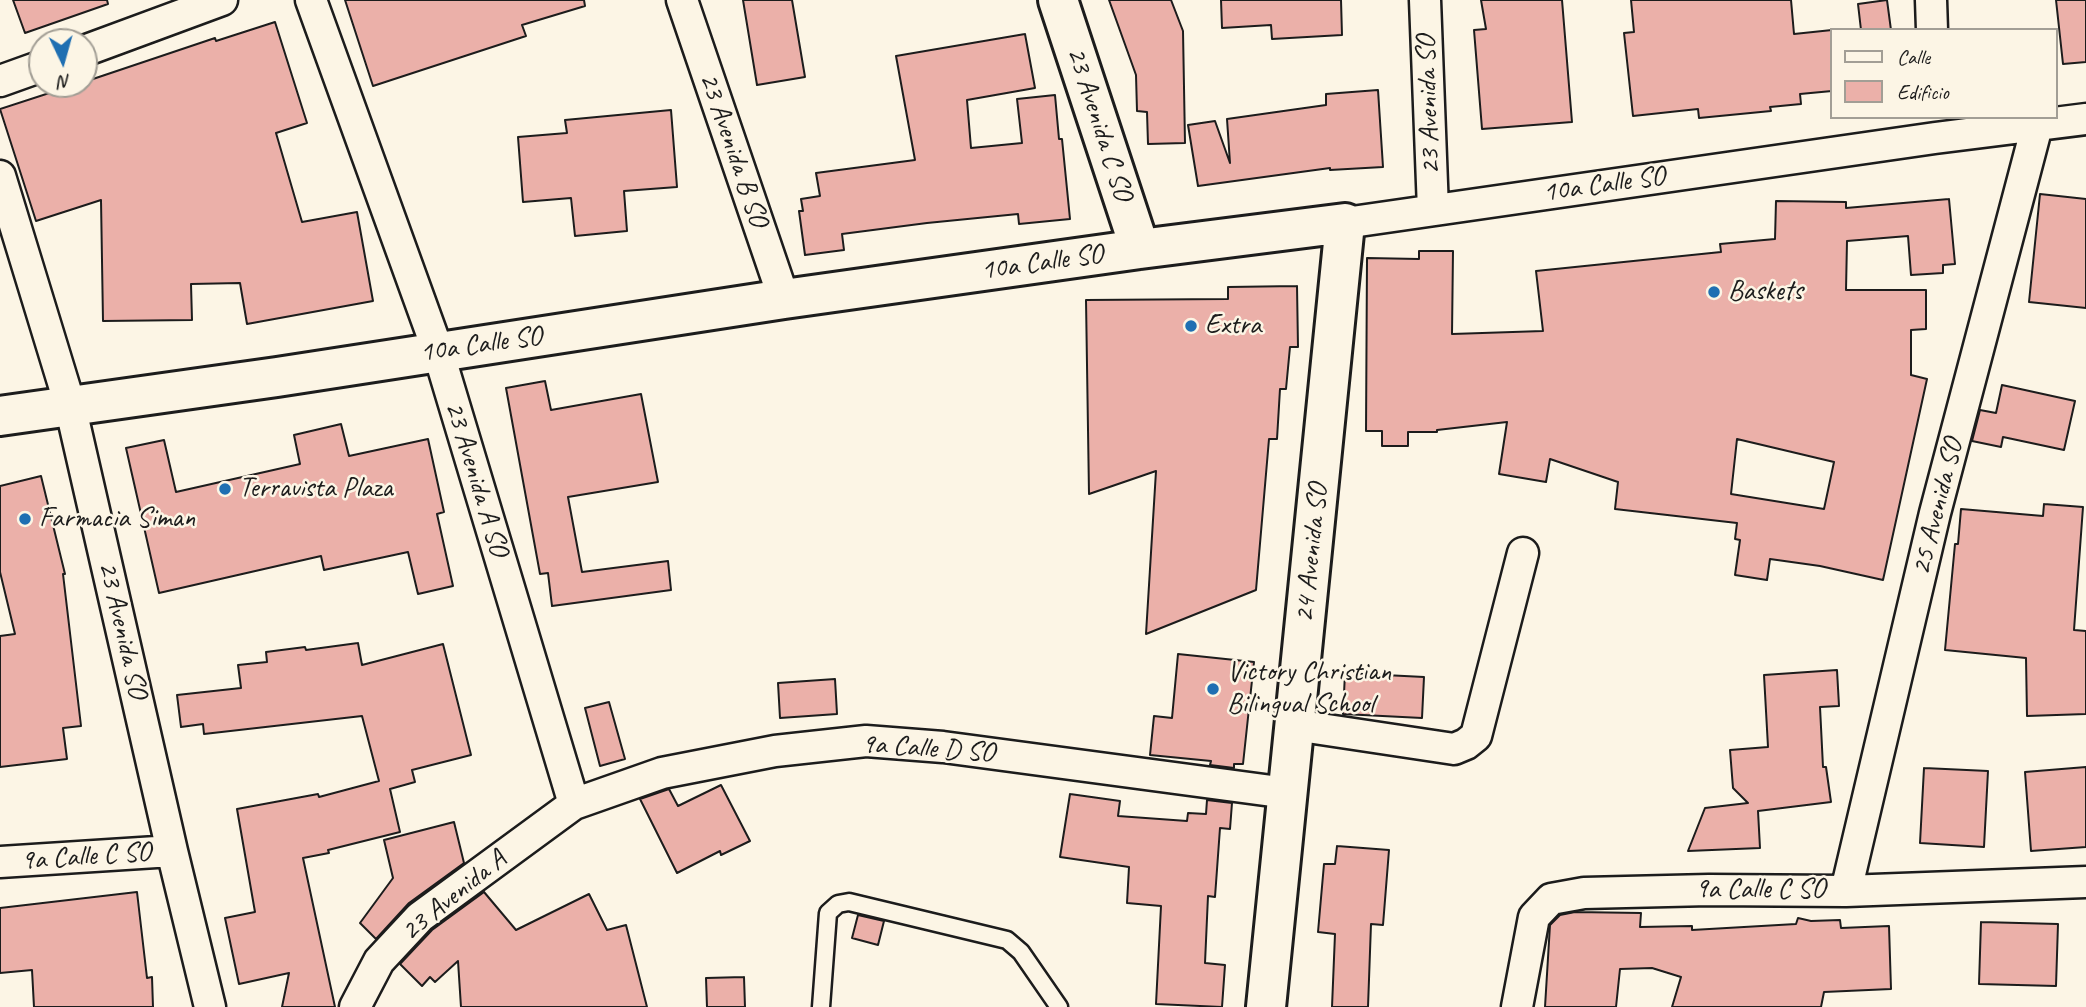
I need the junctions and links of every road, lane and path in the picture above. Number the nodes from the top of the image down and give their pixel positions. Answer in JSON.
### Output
{"nodes":[{"id":1,"x":222,"y":0,"type":"edge"},
{"id":2,"x":311,"y":0,"type":"edge"},
{"id":3,"x":682,"y":0,"type":"edge"},
{"id":4,"x":1058,"y":0,"type":"edge"},
{"id":5,"x":1424,"y":0,"type":"edge"},
{"id":6,"x":1931,"y":0,"type":"edge"},
{"id":7,"x":1932,"y":28,"type":"edge"},
{"id":8,"x":98,"y":46,"type":"edge"},
{"id":9,"x":28,"y":71,"type":"edge"},
{"id":10,"x":0,"y":81,"type":"edge"},
{"id":11,"x":2086,"y":119,"type":"edge"},
{"id":12,"x":2037,"y":126,"type":"junction"},
{"id":13,"x":1935,"y":127,"type":"edge"},
{"id":14,"x":0,"y":176,"type":"edge"},
{"id":15,"x":1433,"y":210,"type":"junction"},
{"id":16,"x":1345,"y":223,"type":"junction"},
{"id":17,"x":1140,"y":249,"type":"junction"},
{"id":18,"x":783,"y":299,"type":"junction"},
{"id":19,"x":438,"y":351,"type":"junction"},
{"id":20,"x":70,"y":405,"type":"junction"},
{"id":21,"x":0,"y":416,"type":"edge"},
{"id":22,"x":1522,"y":553,"type":"dead end"},
{"id":23,"x":1294,"y":725,"type":"junction"},
{"id":24,"x":1287,"y":793,"type":"junction"},
{"id":25,"x":574,"y":804,"type":"junction"},
{"id":26,"x":172,"y":851,"type":"junction"},
{"id":27,"x":0,"y":862,"type":"edge"},
{"id":28,"x":2086,"y":882,"type":"edge"},
{"id":29,"x":1846,"y":891,"type":"junction"},
{"id":30,"x":210,"y":1007,"type":"edge"},
{"id":31,"x":355,"y":1007,"type":"edge"},
{"id":32,"x":821,"y":1007,"type":"edge"},
{"id":33,"x":1059,"y":1007,"type":"edge"},
{"id":34,"x":1266,"y":1007,"type":"edge"},
{"id":35,"x":1517,"y":1007,"type":"edge"}],
"edges":[{"from":1,"to":8,"type":"street"},
{"from":2,"to":19,"type":"street","name":"23 Avenida A SO"},
{"from":3,"to":18,"type":"street","name":"23 Avenida B SO"},
{"from":4,"to":17,"type":"street","name":"23 Avenida C SO"},
{"from":5,"to":15,"type":"street","name":"23 Avenida SO"},
{"from":6,"to":7,"type":"street"},
{"from":9,"to":10,"type":"street"},
{"from":11,"to":12,"type":"street","name":"10a Calle SO"},
{"from":12,"to":13,"type":"street","name":"10a Calle SO"},
{"from":12,"to":29,"type":"street","name":"25 Avenida SO"},
{"from":13,"to":15,"type":"street","name":"10a Calle SO"},
{"from":14,"to":20,"type":"street","name":"23 Avenida SO"},
{"from":15,"to":16,"type":"street","name":"10a Calle SO"},
{"from":16,"to":17,"type":"street","name":"10a Calle SO"},
{"from":16,"to":23,"type":"street","name":"24 Avenida SO"},
{"from":17,"to":18,"type":"street","name":"10a Calle SO"},
{"from":18,"to":19,"type":"street","name":"10a Calle SO"},
{"from":19,"to":20,"type":"street","name":"10a Calle SO"},
{"from":19,"to":25,"type":"street","name":"23 Avenida A SO"},
{"from":20,"to":21,"type":"street","name":"10a Calle SO"},
{"from":20,"to":26,"type":"street","name":"23 Avenida SO"},
{"from":22,"to":23,"type":"street"},
{"from":23,"to":24,"type":"street","name":"24 Avenida SO"},
{"from":24,"to":25,"type":"street","name":"9a Calle D SO"},
{"from":24,"to":34,"type":"street","name":"24 Avenida SO"},
{"from":25,"to":31,"type":"street","name":"23 Avenida A"},
{"from":26,"to":27,"type":"street","name":"9a Calle C SO"},
{"from":26,"to":30,"type":"street","name":"23 Avenida SO"},
{"from":28,"to":29,"type":"street","name":"9a Calle C SO"},
{"from":29,"to":35,"type":"street","name":"9a Calle C SO"},
{"from":32,"to":33,"type":"lane"}]}
